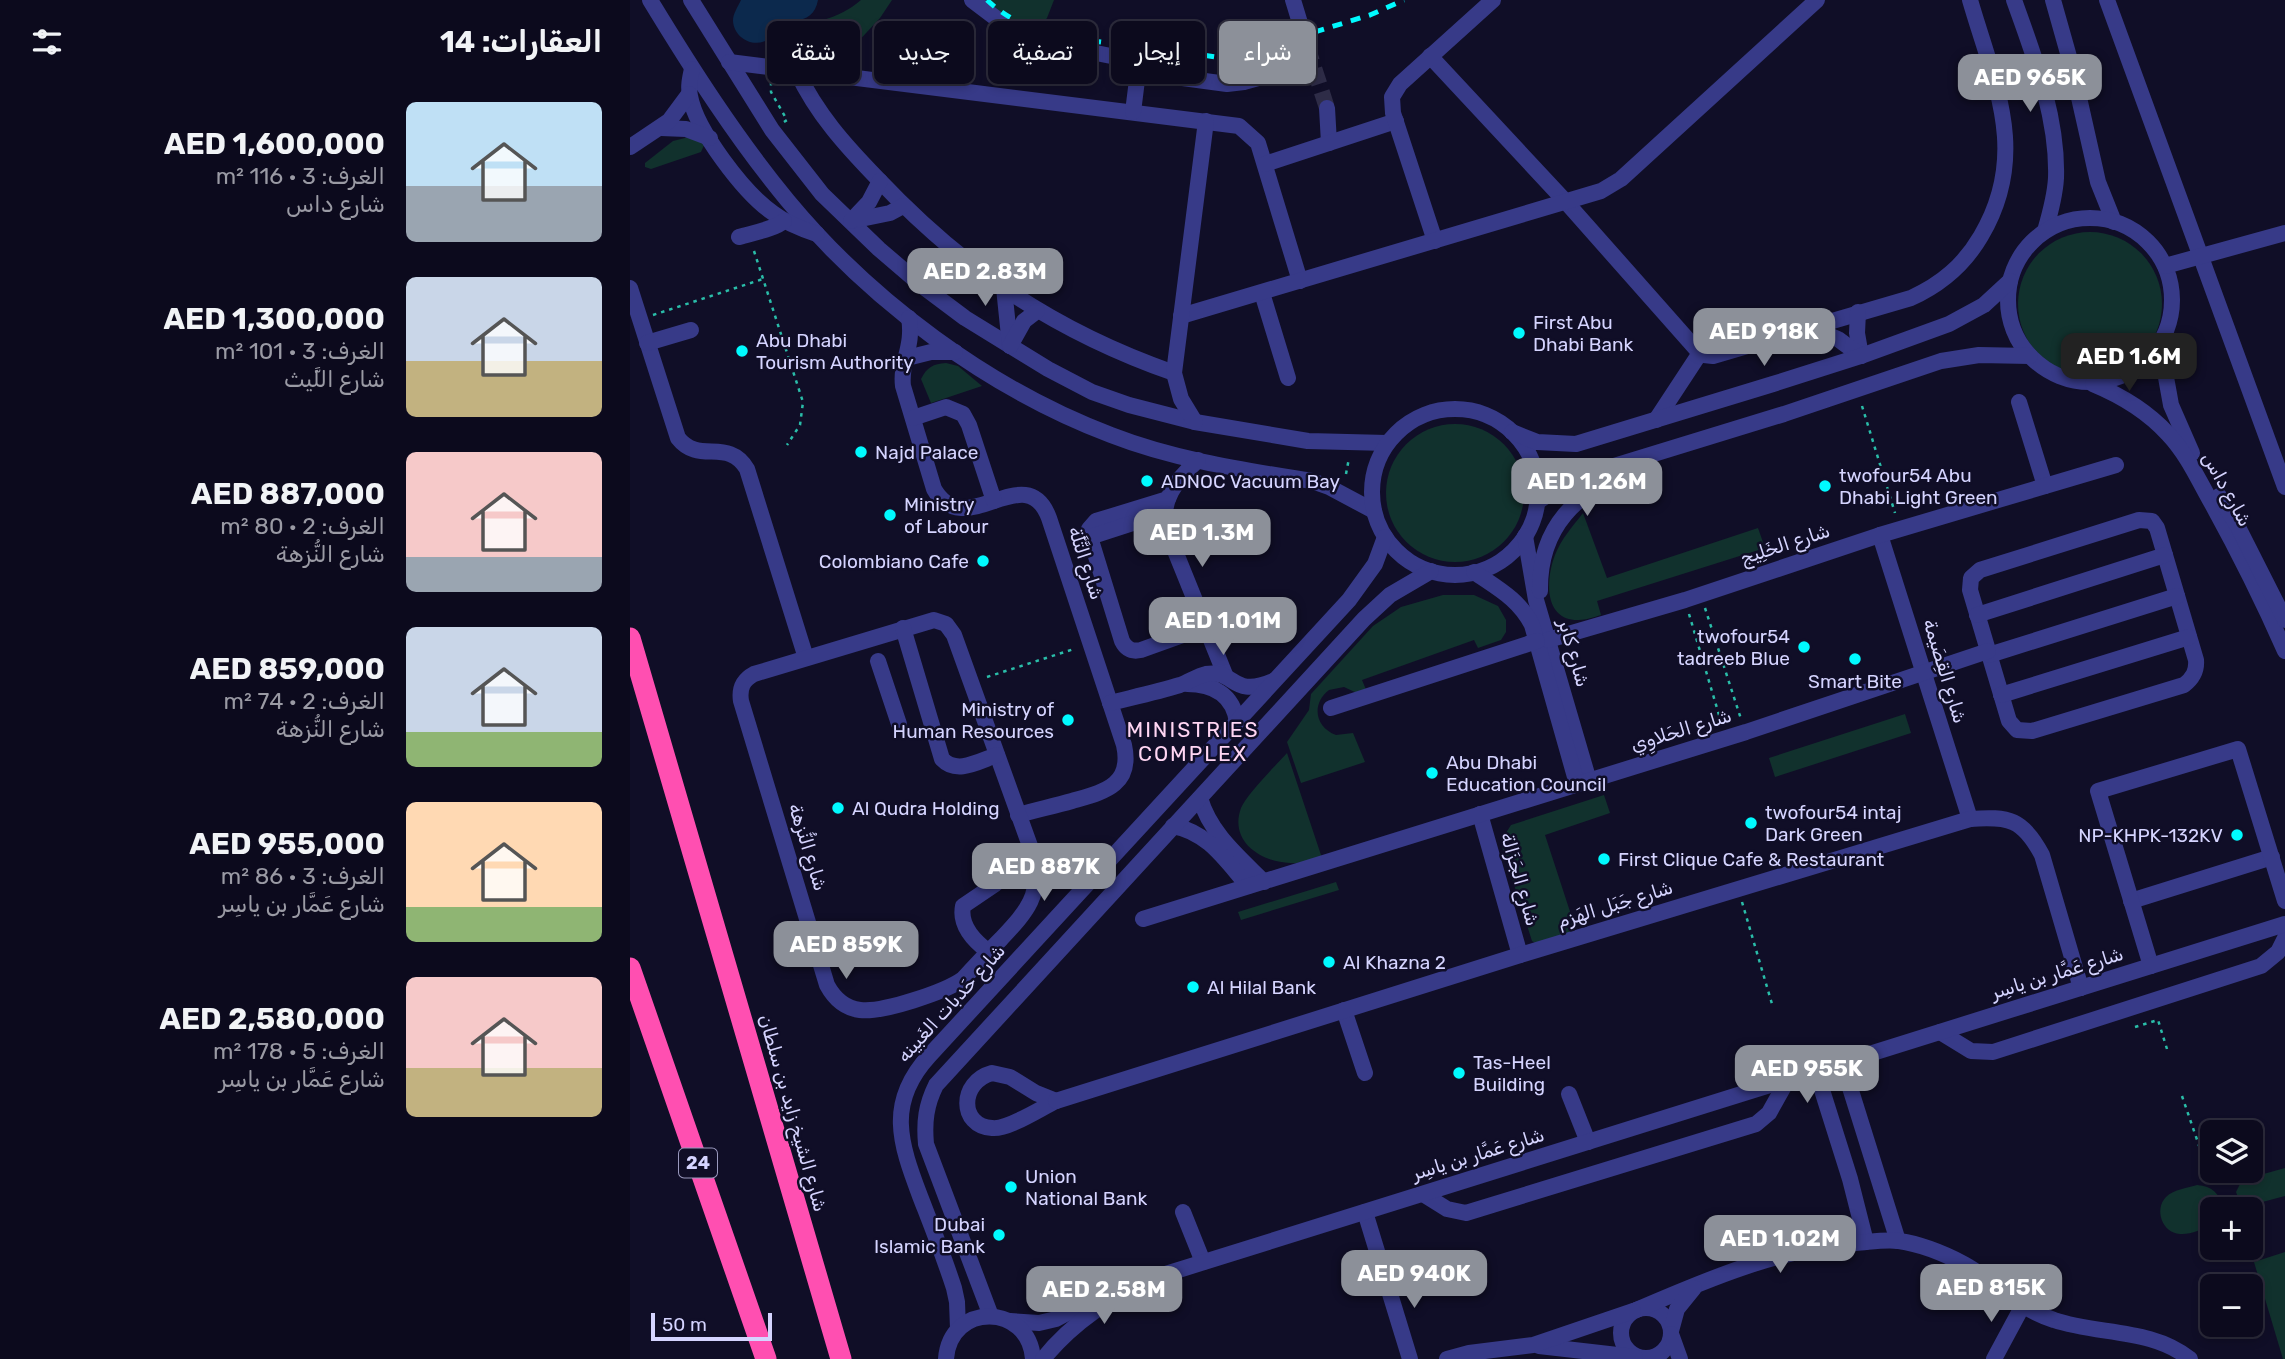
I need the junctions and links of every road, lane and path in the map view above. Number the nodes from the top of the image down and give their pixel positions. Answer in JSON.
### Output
{"nodes":[{"id":1,"x":649,"y":0,"type":"edge"},
{"id":2,"x":691,"y":0,"type":"edge"},
{"id":3,"x":972,"y":0,"type":"edge"},
{"id":4,"x":1293,"y":0,"type":"edge"},
{"id":5,"x":1493,"y":0,"type":"edge"},
{"id":6,"x":1817,"y":0,"type":"edge"},
{"id":7,"x":1969,"y":0,"type":"edge"},
{"id":8,"x":2014,"y":0,"type":"edge"},
{"id":9,"x":2053,"y":0,"type":"edge"},
{"id":10,"x":2107,"y":0,"type":"edge"},
{"id":11,"x":1299,"y":21,"type":"edge"},
{"id":12,"x":1111,"y":56,"type":"edge"},
{"id":13,"x":1430,"y":56,"type":"junction"},
{"id":14,"x":729,"y":62,"type":"junction"},
{"id":15,"x":767,"y":68,"type":"edge"},
{"id":16,"x":692,"y":69,"type":"junction"},
{"id":17,"x":860,"y":80,"type":"edge"},
{"id":18,"x":803,"y":84,"type":"edge"},
{"id":19,"x":1136,"y":84,"type":"edge"},
{"id":20,"x":690,"y":94,"type":"junction"},
{"id":21,"x":1327,"y":108,"type":"tunnel mouth"},
{"id":22,"x":1133,"y":112,"type":"junction"},
{"id":23,"x":1206,"y":121,"type":"junction"},
{"id":24,"x":1396,"y":121,"type":"junction"},
{"id":25,"x":661,"y":128,"type":"junction"},
{"id":26,"x":710,"y":138,"type":"junction"},
{"id":27,"x":1328,"y":143,"type":"junction"},
{"id":28,"x":630,"y":147,"type":"edge"},
{"id":29,"x":1265,"y":164,"type":"junction"},
{"id":30,"x":880,"y":181,"type":"junction"},
{"id":31,"x":1566,"y":202,"type":"junction"},
{"id":32,"x":903,"y":206,"type":"junction"},
{"id":33,"x":766,"y":208,"type":"junction"},
{"id":34,"x":784,"y":221,"type":"junction"},
{"id":35,"x":851,"y":222,"type":"junction"},
{"id":36,"x":2114,"y":222,"type":"junction"},
{"id":37,"x":2045,"y":231,"type":"junction"},
{"id":38,"x":751,"y":233,"type":"junction"},
{"id":39,"x":2285,"y":233,"type":"edge"},
{"id":40,"x":818,"y":234,"type":"junction"},
{"id":41,"x":1435,"y":241,"type":"junction"},
{"id":42,"x":2200,"y":255,"type":"junction"},
{"id":43,"x":2165,"y":266,"type":"junction"},
{"id":44,"x":764,"y":279,"type":"junction"},
{"id":45,"x":1300,"y":281,"type":"junction"},
{"id":46,"x":2010,"y":281,"type":"junction"},
{"id":47,"x":630,"y":288,"type":"edge"},
{"id":48,"x":1004,"y":288,"type":"junction"},
{"id":49,"x":1265,"y":292,"type":"junction"},
{"id":50,"x":1037,"y":311,"type":"junction"},
{"id":51,"x":1858,"y":312,"type":"junction"},
{"id":52,"x":1181,"y":316,"type":"junction"},
{"id":53,"x":909,"y":318,"type":"junction"},
{"id":54,"x":640,"y":320,"type":"junction"},
{"id":55,"x":1810,"y":327,"type":"junction"},
{"id":56,"x":691,"y":330,"type":"dead end"},
{"id":57,"x":647,"y":343,"type":"junction"},
{"id":58,"x":2160,"y":344,"type":"junction"},
{"id":59,"x":1010,"y":346,"type":"junction"},
{"id":60,"x":955,"y":352,"type":"junction"},
{"id":61,"x":1700,"y":353,"type":"junction"},
{"id":62,"x":1861,"y":356,"type":"junction"},
{"id":63,"x":2030,"y":356,"type":"junction"},
{"id":64,"x":907,"y":358,"type":"junction"},
{"id":65,"x":1174,"y":373,"type":"junction"},
{"id":66,"x":1291,"y":377,"type":"dead end"},
{"id":67,"x":2091,"y":383,"type":"junction"},
{"id":68,"x":1857,"y":389,"type":"junction"},
{"id":69,"x":2019,"y":402,"type":"dead end"},
{"id":70,"x":912,"y":418,"type":"junction"},
{"id":71,"x":1656,"y":420,"type":"junction"},
{"id":72,"x":1195,"y":422,"type":"junction"},
{"id":73,"x":1512,"y":432,"type":"junction"},
{"id":74,"x":1387,"y":443,"type":"junction"},
{"id":75,"x":787,"y":445,"type":"dead end"},
{"id":76,"x":1671,"y":448,"type":"junction"},
{"id":77,"x":1351,"y":452,"type":"dead end"},
{"id":78,"x":1198,"y":460,"type":"junction"},
{"id":79,"x":2116,"y":465,"type":"dead end"},
{"id":80,"x":1346,"y":474,"type":"dead end"},
{"id":81,"x":2045,"y":486,"type":"junction"},
{"id":82,"x":2285,"y":487,"type":"edge"},
{"id":83,"x":994,"y":501,"type":"junction"},
{"id":84,"x":1537,"y":502,"type":"junction"},
{"id":85,"x":1166,"y":506,"type":"junction"},
{"id":86,"x":1374,"y":510,"type":"junction"},
{"id":87,"x":1900,"y":529,"type":"junction"},
{"id":88,"x":1880,"y":535,"type":"junction"},
{"id":89,"x":1525,"y":536,"type":"junction"},
{"id":90,"x":1385,"y":537,"type":"junction"},
{"id":91,"x":2165,"y":555,"type":"junction"},
{"id":92,"x":1431,"y":571,"type":"junction"},
{"id":93,"x":1474,"y":572,"type":"junction"},
{"id":94,"x":1701,"y":594,"type":"junction"},
{"id":95,"x":2177,"y":596,"type":"junction"},
{"id":96,"x":1685,"y":600,"type":"junction"},
{"id":97,"x":1977,"y":615,"type":"junction"},
{"id":98,"x":1543,"y":621,"type":"junction"},
{"id":99,"x":2285,"y":621,"type":"edge"},
{"id":100,"x":1205,"y":627,"type":"junction"},
{"id":101,"x":904,"y":628,"type":"junction"},
{"id":102,"x":2189,"y":637,"type":"junction"},
{"id":103,"x":630,"y":638,"type":"edge"},
{"id":104,"x":1543,"y":641,"type":"junction"},
{"id":105,"x":1090,"y":643,"type":"junction"},
{"id":106,"x":2285,"y":652,"type":"edge"},
{"id":107,"x":1988,"y":653,"type":"junction"},
{"id":108,"x":806,"y":658,"type":"junction"},
{"id":109,"x":878,"y":661,"type":"dead end"},
{"id":110,"x":1923,"y":672,"type":"junction"},
{"id":111,"x":1226,"y":677,"type":"junction"},
{"id":112,"x":1276,"y":680,"type":"junction"},
{"id":113,"x":970,"y":682,"type":"junction"},
{"id":114,"x":1185,"y":684,"type":"junction"},
{"id":115,"x":2001,"y":695,"type":"junction"},
{"id":116,"x":1110,"y":704,"type":"junction"},
{"id":117,"x":1331,"y":708,"type":"dead end"},
{"id":118,"x":929,"y":715,"type":"junction"},
{"id":119,"x":1237,"y":722,"type":"junction"},
{"id":120,"x":1746,"y":732,"type":"junction"},
{"id":121,"x":1726,"y":738,"type":"junction"},
{"id":122,"x":997,"y":755,"type":"junction"},
{"id":123,"x":1583,"y":782,"type":"junction"},
{"id":124,"x":1200,"y":797,"type":"junction"},
{"id":125,"x":1480,"y":814,"type":"junction"},
{"id":126,"x":1018,"y":815,"type":"junction"},
{"id":127,"x":1970,"y":819,"type":"junction"},
{"id":128,"x":1173,"y":826,"type":"junction"},
{"id":129,"x":1034,"y":857,"type":"junction"},
{"id":130,"x":2272,"y":858,"type":"junction"},
{"id":131,"x":1256,"y":884,"type":"junction"},
{"id":132,"x":1738,"y":889,"type":"junction"},
{"id":133,"x":2131,"y":901,"type":"junction"},
{"id":134,"x":2285,"y":901,"type":"edge"},
{"id":135,"x":1143,"y":919,"type":"dead end"},
{"id":136,"x":2285,"y":924,"type":"edge"},
{"id":137,"x":2284,"y":944,"type":"edge"},
{"id":138,"x":989,"y":952,"type":"junction"},
{"id":139,"x":1520,"y":955,"type":"junction"},
{"id":140,"x":2151,"y":966,"type":"junction"},
{"id":141,"x":630,"y":968,"type":"edge"},
{"id":142,"x":2081,"y":988,"type":"junction"},
{"id":143,"x":1772,"y":1004,"type":"dead end"},
{"id":144,"x":1344,"y":1010,"type":"junction"},
{"id":145,"x":2135,"y":1027,"type":"dead end"},
{"id":146,"x":1940,"y":1032,"type":"junction"},
{"id":147,"x":2167,"y":1049,"type":"dead end"},
{"id":148,"x":1842,"y":1062,"type":"junction"},
{"id":149,"x":1816,"y":1071,"type":"junction"},
{"id":150,"x":1365,"y":1073,"type":"dead end"},
{"id":151,"x":1788,"y":1079,"type":"junction"},
{"id":152,"x":1569,"y":1094,"type":"dead end"},
{"id":153,"x":2182,"y":1096,"type":"dead end"},
{"id":154,"x":1056,"y":1101,"type":"junction"},
{"id":155,"x":1588,"y":1142,"type":"junction"},
{"id":156,"x":2200,"y":1148,"type":"edge"},
{"id":157,"x":1876,"y":1173,"type":"junction"},
{"id":158,"x":1850,"y":1180,"type":"junction"},
{"id":159,"x":1423,"y":1194,"type":"junction"},
{"id":160,"x":1183,"y":1212,"type":"dead end"},
{"id":161,"x":1365,"y":1212,"type":"junction"},
{"id":162,"x":1898,"y":1241,"type":"junction"},
{"id":163,"x":1866,"y":1242,"type":"junction"},
{"id":164,"x":1203,"y":1262,"type":"junction"},
{"id":165,"x":1153,"y":1278,"type":"junction"},
{"id":166,"x":1705,"y":1280,"type":"junction"},
{"id":167,"x":2021,"y":1307,"type":"junction"},
{"id":168,"x":1633,"y":1311,"type":"junction"},
{"id":169,"x":990,"y":1316,"type":"junction"},
{"id":170,"x":1010,"y":1321,"type":"junction"},
{"id":171,"x":958,"y":1329,"type":"junction"},
{"id":172,"x":1671,"y":1333,"type":"junction"},
{"id":173,"x":1534,"y":1345,"type":"junction"},
{"id":174,"x":1644,"y":1358,"type":"edge"},
{"id":175,"x":766,"y":1359,"type":"edge"},
{"id":176,"x":841,"y":1359,"type":"edge"},
{"id":177,"x":946,"y":1359,"type":"edge"},
{"id":178,"x":1033,"y":1359,"type":"edge"},
{"id":179,"x":1043,"y":1359,"type":"edge"},
{"id":180,"x":1410,"y":1359,"type":"edge"},
{"id":181,"x":1447,"y":1359,"type":"edge"},
{"id":182,"x":1680,"y":1359,"type":"edge"},
{"id":183,"x":1994,"y":1359,"type":"edge"},
{"id":184,"x":2190,"y":1359,"type":"edge"}],
"edges":[{"from":1,"to":16,"type":"street"},
{"from":2,"to":14,"type":"street"},
{"from":3,"to":12,"type":"street"},
{"from":4,"to":11,"type":"street"},
{"from":5,"to":13,"type":"street"},
{"from":6,"to":31,"type":"street"},
{"from":7,"to":51,"type":"street"},
{"from":8,"to":37,"type":"street"},
{"from":9,"to":36,"type":"street"},
{"from":10,"to":42,"type":"street"},
{"from":13,"to":24,"type":"street"},
{"from":13,"to":31,"type":"street"},
{"from":14,"to":15,"type":"street"},
{"from":14,"to":35,"type":"street"},
{"from":16,"to":20,"type":"street"},
{"from":16,"to":40,"type":"street"},
{"from":17,"to":22,"type":"street"},
{"from":18,"to":30,"type":"street"},
{"from":19,"to":22,"type":"street"},
{"from":20,"to":25,"type":"street"},
{"from":20,"to":26,"type":"street"},
{"from":21,"to":27,"type":"street"},
{"from":22,"to":23,"type":"street"},
{"from":23,"to":29,"type":"street"},
{"from":23,"to":52,"type":"street"},
{"from":24,"to":27,"type":"street"},
{"from":24,"to":41,"type":"street"},
{"from":25,"to":26,"type":"street"},
{"from":25,"to":28,"type":"street"},
{"from":26,"to":33,"type":"street"},
{"from":27,"to":29,"type":"street"},
{"from":29,"to":45,"type":"street"},
{"from":30,"to":32,"type":"street"},
{"from":30,"to":35,"type":"street"},
{"from":31,"to":41,"type":"street"},
{"from":31,"to":61,"type":"street"},
{"from":32,"to":35,"type":"street"},
{"from":32,"to":48,"type":"street"},
{"from":33,"to":34,"type":"street"},
{"from":33,"to":38,"type":"street"},
{"from":34,"to":38,"type":"street"},
{"from":34,"to":40,"type":"street"},
{"from":35,"to":59,"type":"street"},
{"from":36,"to":37,"type":"street"},
{"from":36,"to":43,"type":"street"},
{"from":37,"to":46,"type":"street"},
{"from":38,"to":44,"type":"path"},
{"from":39,"to":42,"type":"street"},
{"from":40,"to":53,"type":"street"},
{"from":41,"to":45,"type":"street"},
{"from":42,"to":43,"type":"street"},
{"from":42,"to":82,"type":"street"},
{"from":43,"to":58,"type":"street"},
{"from":44,"to":54,"type":"path"},
{"from":44,"to":75,"type":"path"},
{"from":45,"to":49,"type":"street"},
{"from":46,"to":62,"type":"street"},
{"from":46,"to":63,"type":"street"},
{"from":47,"to":54,"type":"street"},
{"from":48,"to":50,"type":"street"},
{"from":48,"to":59,"type":"street"},
{"from":49,"to":52,"type":"street"},
{"from":49,"to":66,"type":"street"},
{"from":50,"to":59,"type":"street"},
{"from":50,"to":65,"type":"street"},
{"from":51,"to":55,"type":"street"},
{"from":51,"to":62,"type":"street"},
{"from":52,"to":65,"type":"street"},
{"from":53,"to":60,"type":"street"},
{"from":53,"to":64,"type":"street","name":"شارع التَّلَّة"},
{"from":54,"to":57,"type":"street"},
{"from":55,"to":61,"type":"street"},
{"from":55,"to":62,"type":"street"},
{"from":56,"to":57,"type":"street"},
{"from":57,"to":108,"type":"street"},
{"from":58,"to":67,"type":"street"},
{"from":58,"to":99,"type":"street","name":"شارع داس"},
{"from":59,"to":72,"type":"street"},
{"from":60,"to":64,"type":"street"},
{"from":60,"to":78,"type":"street"},
{"from":61,"to":71,"type":"street"},
{"from":62,"to":71,"type":"street"},
{"from":63,"to":67,"type":"street"},
{"from":63,"to":68,"type":"street"},
{"from":64,"to":70,"type":"street","name":"شارع التَّلَّة"},
{"from":65,"to":72,"type":"street"},
{"from":67,"to":106,"type":"street","name":"شارع داس"},
{"from":68,"to":76,"type":"street"},
{"from":68,"to":87,"type":"path"},
{"from":69,"to":81,"type":"street"},
{"from":70,"to":83,"type":"street","name":"شارع التَّلَّة"},
{"from":70,"to":83,"type":"street"},
{"from":71,"to":73,"type":"street"},
{"from":72,"to":74,"type":"street"},
{"from":73,"to":74,"type":"street"},
{"from":73,"to":84,"type":"street"},
{"from":74,"to":86,"type":"street"},
{"from":76,"to":84,"type":"street"},
{"from":76,"to":98,"type":"street"},
{"from":77,"to":80,"type":"path"},
{"from":78,"to":85,"type":"street"},
{"from":78,"to":86,"type":"street"},
{"from":79,"to":81,"type":"street","name":"شارع الخَلِيج"},
{"from":81,"to":87,"type":"street","name":"شارع الخَلِيج"},
{"from":83,"to":105,"type":"street","name":"شارع التَّلَّة"},
{"from":84,"to":89,"type":"street"},
{"from":85,"to":100,"type":"street"},
{"from":85,"to":100,"type":"street"},
{"from":86,"to":90,"type":"street"},
{"from":87,"to":88,"type":"street","name":"شارع الخَلِيج"},
{"from":88,"to":94,"type":"street","name":"شارع الخَلِيج"},
{"from":88,"to":110,"type":"street","name":"شارع القِصَيمة"},
{"from":89,"to":93,"type":"street"},
{"from":89,"to":98,"type":"street","name":"شارع كابر"},
{"from":90,"to":92,"type":"street"},
{"from":90,"to":112,"type":"street","name":"شارع حَدبات الغَبينه"},
{"from":91,"to":95,"type":"street"},
{"from":91,"to":97,"type":"street"},
{"from":91,"to":97,"type":"street"},
{"from":92,"to":93,"type":"street"},
{"from":92,"to":124,"type":"street"},
{"from":93,"to":104,"type":"street","name":"شارع كابر"},
{"from":94,"to":96,"type":"street","name":"شارع الخَلِيج"},
{"from":94,"to":120,"type":"path"},
{"from":95,"to":102,"type":"street"},
{"from":95,"to":107,"type":"street","name":"شارع الحَلاوِي"},
{"from":96,"to":104,"type":"street","name":"شارع الخَلِيج"},
{"from":96,"to":121,"type":"path"},
{"from":97,"to":107,"type":"street"},
{"from":98,"to":104,"type":"street","name":"شارع كابر"},
{"from":100,"to":111,"type":"street"},
{"from":101,"to":108,"type":"street","name":"شارع النُّزهة"},
{"from":101,"to":113,"type":"street","name":"شارع النُّزهة"},
{"from":101,"to":118,"type":"street"},
{"from":102,"to":115,"type":"street"},
{"from":102,"to":115,"type":"street"},
{"from":103,"to":176,"type":"highway","name":"شارع الشيخ زايد بن سلطان"},
{"from":104,"to":117,"type":"street","name":"شارع الخَلِيج"},
{"from":104,"to":123,"type":"street","name":"شارع كابر"},
{"from":105,"to":113,"type":"path"},
{"from":105,"to":116,"type":"street","name":"شارع التَّلَّة"},
{"from":107,"to":110,"type":"street","name":"شارع الحَلاوِي"},
{"from":107,"to":115,"type":"street"},
{"from":108,"to":138,"type":"street","name":"شارع النُّزهة"},
{"from":109,"to":118,"type":"street"},
{"from":110,"to":120,"type":"street","name":"شارع الحَلاوِي"},
{"from":110,"to":127,"type":"street","name":"شارع القِصَيمة"},
{"from":111,"to":112,"type":"street"},
{"from":111,"to":114,"type":"street"},
{"from":112,"to":119,"type":"street","name":"شارع حَدبات الغَبينه"},
{"from":113,"to":122,"type":"street","name":"شارع النُّزهة"},
{"from":114,"to":116,"type":"street"},
{"from":114,"to":119,"type":"street"},
{"from":116,"to":126,"type":"street","name":"شارع التَّلَّة"},
{"from":118,"to":122,"type":"street"},
{"from":119,"to":171,"type":"street","name":"شارع حَدبات الغَبينه"},
{"from":120,"to":121,"type":"street","name":"شارع الحَلاوِي"},
{"from":121,"to":123,"type":"street","name":"شارع الحَلاوِي"},
{"from":122,"to":126,"type":"street","name":"شارع النُّزهة"},
{"from":123,"to":125,"type":"street","name":"شارع الحَلاوِي"},
{"from":124,"to":128,"type":"street"},
{"from":124,"to":131,"type":"street"},
{"from":125,"to":131,"type":"street","name":"شارع الحَلاوِي"},
{"from":125,"to":139,"type":"street","name":"شارع الجَزَالة"},
{"from":126,"to":129,"type":"street","name":"شارع النُّزهة"},
{"from":127,"to":132,"type":"street","name":"شارع جَبَل الهَزم"},
{"from":127,"to":142,"type":"street","name":"شارع جَبَل الهَزم"},
{"from":128,"to":131,"type":"street"},
{"from":128,"to":169,"type":"street"},
{"from":129,"to":138,"type":"street","name":"شارع النُّزهة"},
{"from":129,"to":138,"type":"street"},
{"from":130,"to":133,"type":"street"},
{"from":130,"to":133,"type":"street"},
{"from":130,"to":134,"type":"street"},
{"from":131,"to":135,"type":"street","name":"شارع الحَلاوِي"},
{"from":132,"to":139,"type":"street","name":"شارع جَبَل الهَزم"},
{"from":132,"to":143,"type":"path"},
{"from":133,"to":140,"type":"street"},
{"from":136,"to":140,"type":"street","name":"شارع عَمَّار بن ياسِر"},
{"from":137,"to":146,"type":"street"},
{"from":139,"to":144,"type":"street","name":"شارع جَبَل الهَزم"},
{"from":140,"to":142,"type":"street","name":"شارع عَمَّار بن ياسِر"},
{"from":141,"to":175,"type":"highway","number":"24"},
{"from":142,"to":146,"type":"street","name":"شارع عَمَّار بن ياسِر"},
{"from":144,"to":150,"type":"street"},
{"from":144,"to":154,"type":"street","name":"شارع جَبَل الهَزم"},
{"from":145,"to":147,"type":"path"},
{"from":146,"to":148,"type":"street","name":"شارع عَمَّار بن ياسِر"},
{"from":148,"to":149,"type":"street","name":"شارع عَمَّار بن ياسِر"},
{"from":148,"to":157,"type":"street"},
{"from":149,"to":151,"type":"street","name":"شارع عَمَّار بن ياسِر"},
{"from":149,"to":158,"type":"street"},
{"from":151,"to":155,"type":"street","name":"شارع عَمَّار بن ياسِر"},
{"from":151,"to":159,"type":"street"},
{"from":152,"to":155,"type":"street"},
{"from":153,"to":156,"type":"path"},
{"from":154,"to":154,"type":"street","name":"شارع جَبَل الهَزم"},
{"from":155,"to":159,"type":"street","name":"شارع عَمَّار بن ياسِر"},
{"from":157,"to":158,"type":"street"},
{"from":157,"to":162,"type":"street"},
{"from":158,"to":163,"type":"street"},
{"from":159,"to":161,"type":"street","name":"شارع عَمَّار بن ياسِر"},
{"from":160,"to":164,"type":"street"},
{"from":161,"to":164,"type":"street","name":"شارع عَمَّار بن ياسِر"},
{"from":161,"to":180,"type":"street"},
{"from":162,"to":163,"type":"street"},
{"from":162,"to":167,"type":"street"},
{"from":163,"to":166,"type":"street"},
{"from":164,"to":165,"type":"street","name":"شارع عَمَّار بن ياسِر"},
{"from":165,"to":170,"type":"street","name":"شارع عَمَّار بن ياسِر"},
{"from":165,"to":179,"type":"street","name":"شارع عَمَّار بن ياسِر"},
{"from":166,"to":168,"type":"street"},
{"from":166,"to":172,"type":"street"},
{"from":167,"to":183,"type":"street"},
{"from":167,"to":184,"type":"street"},
{"from":168,"to":172,"type":"street"},
{"from":168,"to":173,"type":"street"},
{"from":168,"to":174,"type":"street"},
{"from":169,"to":170,"type":"street","name":"شارع عَمَّار بن ياسِر"},
{"from":169,"to":171,"type":"street"},
{"from":170,"to":178,"type":"street"},
{"from":171,"to":177,"type":"street"},
{"from":172,"to":174,"type":"street"},
{"from":172,"to":182,"type":"street"},
{"from":173,"to":174,"type":"street"},
{"from":173,"to":181,"type":"street"}]}
